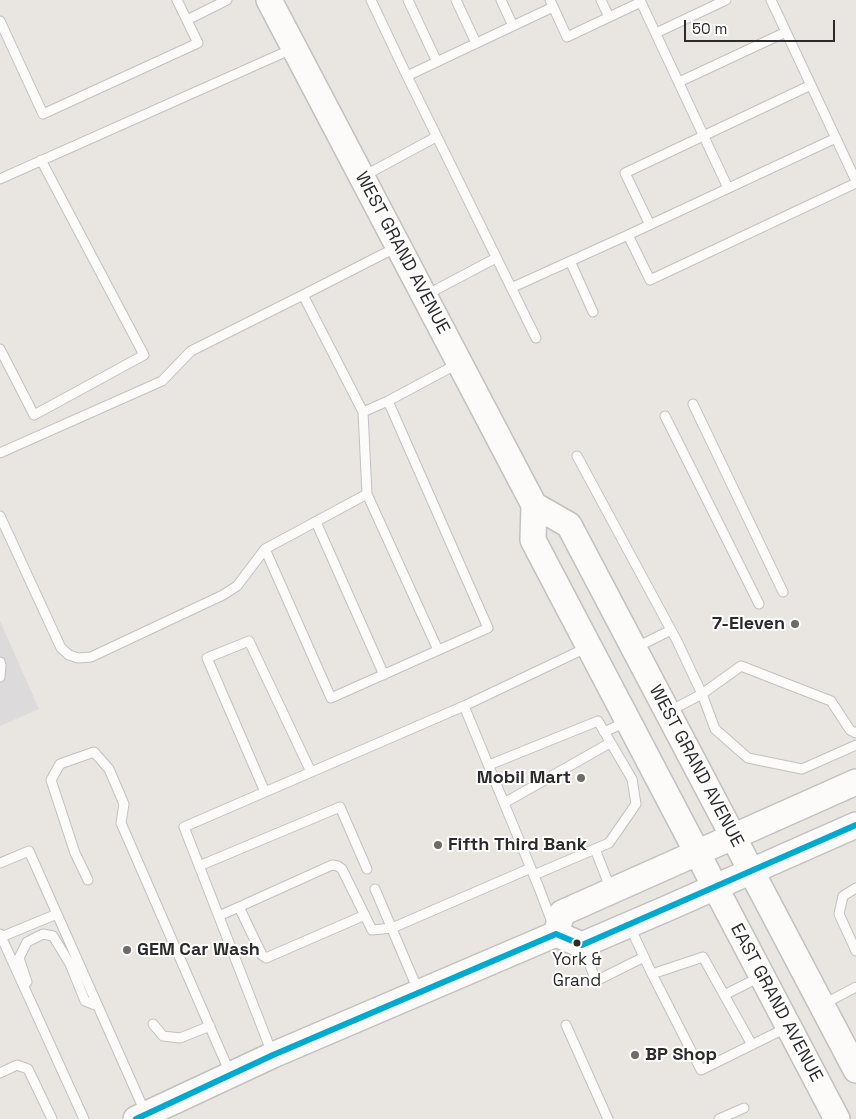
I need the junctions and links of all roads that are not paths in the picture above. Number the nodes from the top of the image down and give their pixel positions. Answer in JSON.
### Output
{"nodes":[{"id":1,"x":177,"y":0,"type":"edge"},
{"id":2,"x":227,"y":0,"type":"edge"},
{"id":3,"x":269,"y":0,"type":"edge"},
{"id":4,"x":371,"y":0,"type":"edge"},
{"id":5,"x":408,"y":0,"type":"edge"},
{"id":6,"x":456,"y":0,"type":"edge"},
{"id":7,"x":501,"y":0,"type":"edge"},
{"id":8,"x":601,"y":0,"type":"edge"},
{"id":9,"x":726,"y":0,"type":"edge"},
{"id":10,"x":771,"y":0,"type":"edge"},
{"id":11,"x":641,"y":1,"type":"edge"},
{"id":12,"x":551,"y":3,"type":"edge"},
{"id":13,"x":609,"y":17,"type":"junction"},
{"id":14,"x":187,"y":20,"type":"junction"},
{"id":15,"x":0,"y":21,"type":"edge"},
{"id":16,"x":513,"y":26,"type":"junction"},
{"id":17,"x":786,"y":32,"type":"junction"},
{"id":18,"x":656,"y":33,"type":"junction"},
{"id":19,"x":476,"y":43,"type":"junction"},
{"id":20,"x":294,"y":48,"type":"junction"},
{"id":21,"x":437,"y":62,"type":"junction"},
{"id":22,"x":406,"y":76,"type":"junction"},
{"id":23,"x":678,"y":82,"type":"junction"},
{"id":24,"x":811,"y":85,"type":"junction"},
{"id":25,"x":436,"y":136,"type":"junction"},
{"id":26,"x":704,"y":136,"type":"junction"},
{"id":27,"x":836,"y":138,"type":"junction"},
{"id":28,"x":41,"y":160,"type":"junction"},
{"id":29,"x":362,"y":177,"type":"junction"},
{"id":30,"x":0,"y":179,"type":"edge"},
{"id":31,"x":856,"y":182,"type":"edge"},
{"id":32,"x":728,"y":188,"type":"junction"},
{"id":33,"x":650,"y":225,"type":"junction"},
{"id":34,"x":628,"y":235,"type":"junction"},
{"id":35,"x":399,"y":246,"type":"junction"},
{"id":36,"x":496,"y":258,"type":"junction"},
{"id":37,"x":570,"y":261,"type":"junction"},
{"id":38,"x":511,"y":288,"type":"junction"},
{"id":39,"x":303,"y":295,"type":"junction"},
{"id":40,"x":425,"y":296,"type":"junction"},
{"id":41,"x":594,"y":312,"type":"dead end"},
{"id":42,"x":536,"y":338,"type":"dead end"},
{"id":43,"x":0,"y":349,"type":"edge"},
{"id":44,"x":460,"y":362,"type":"junction"},
{"id":45,"x":388,"y":401,"type":"junction"},
{"id":46,"x":693,"y":404,"type":"dead end"},
{"id":47,"x":363,"y":412,"type":"junction"},
{"id":48,"x":665,"y":416,"type":"dead end"},
{"id":49,"x":0,"y":452,"type":"edge"},
{"id":50,"x":577,"y":456,"type":"dead end"},
{"id":51,"x":368,"y":494,"type":"junction"},
{"id":52,"x":534,"y":505,"type":"junction"},
{"id":53,"x":0,"y":516,"type":"edge"},
{"id":54,"x":316,"y":522,"type":"junction"},
{"id":55,"x":265,"y":549,"type":"junction"},
{"id":56,"x":783,"y":592,"type":"dead end"},
{"id":57,"x":758,"y":604,"type":"dead end"},
{"id":58,"x":670,"y":630,"type":"junction"},
{"id":59,"x":589,"y":646,"type":"junction"},
{"id":60,"x":634,"y":648,"type":"junction"},
{"id":61,"x":438,"y":650,"type":"junction"},
{"id":62,"x":0,"y":662,"type":"edge"},
{"id":63,"x":384,"y":675,"type":"junction"},
{"id":64,"x":0,"y":677,"type":"edge"},
{"id":65,"x":702,"y":694,"type":"junction"},
{"id":66,"x":464,"y":706,"type":"junction"},
{"id":67,"x":668,"y":712,"type":"junction"},
{"id":68,"x":628,"y":720,"type":"junction"},
{"id":69,"x":604,"y":732,"type":"junction"},
{"id":70,"x":856,"y":733,"type":"edge"},
{"id":71,"x":610,"y":742,"type":"junction"},
{"id":72,"x":856,"y":745,"type":"edge"},
{"id":73,"x":489,"y":766,"type":"junction"},
{"id":74,"x":311,"y":772,"type":"junction"},
{"id":75,"x":644,"y":775,"type":"junction"},
{"id":76,"x":856,"y":782,"type":"edge"},
{"id":77,"x":265,"y":792,"type":"junction"},
{"id":78,"x":504,"y":804,"type":"junction"},
{"id":79,"x":856,"y":825,"type":"edge"},
{"id":80,"x":734,"y":836,"type":"junction"},
{"id":81,"x":595,"y":849,"type":"junction"},
{"id":82,"x":697,"y":853,"type":"junction"},
{"id":83,"x":0,"y":863,"type":"edge"},
{"id":84,"x":199,"y":866,"type":"junction"},
{"id":85,"x":367,"y":869,"type":"dead end"},
{"id":86,"x":751,"y":870,"type":"junction"},
{"id":87,"x":532,"y":871,"type":"junction"},
{"id":88,"x":88,"y":880,"type":"dead end"},
{"id":89,"x":715,"y":887,"type":"junction"},
{"id":90,"x":856,"y":888,"type":"edge"},
{"id":91,"x":375,"y":889,"type":"dead end"},
{"id":92,"x":612,"y":890,"type":"junction"},
{"id":93,"x":239,"y":907,"type":"junction"},
{"id":94,"x":57,"y":914,"type":"junction"},
{"id":95,"x":365,"y":915,"type":"junction"},
{"id":96,"x":219,"y":916,"type":"junction"},
{"id":97,"x":629,"y":924,"type":"junction"},
{"id":98,"x":392,"y":928,"type":"junction"},
{"id":99,"x":556,"y":934,"type":"junction"},
{"id":100,"x":1,"y":936,"type":"edge"},
{"id":101,"x":582,"y":945,"type":"junction"},
{"id":102,"x":856,"y":952,"type":"edge"},
{"id":103,"x":644,"y":958,"type":"junction"},
{"id":104,"x":652,"y":974,"type":"junction"},
{"id":105,"x":762,"y":976,"type":"junction"},
{"id":106,"x":856,"y":987,"type":"edge"},
{"id":107,"x":419,"y":993,"type":"junction"},
{"id":108,"x":724,"y":995,"type":"junction"},
{"id":109,"x":822,"y":1005,"type":"junction"},
{"id":110,"x":98,"y":1006,"type":"junction"},
{"id":111,"x":37,"y":1015,"type":"junction"},
{"id":112,"x":153,"y":1024,"type":"dead end"},
{"id":113,"x":566,"y":1025,"type":"dead end"},
{"id":114,"x":210,"y":1026,"type":"junction"},
{"id":115,"x":789,"y":1026,"type":"junction"},
{"id":116,"x":752,"y":1045,"type":"junction"},
{"id":117,"x":273,"y":1056,"type":"junction"},
{"id":118,"x":856,"y":1070,"type":"edge"},
{"id":119,"x":0,"y":1074,"type":"edge"},
{"id":120,"x":231,"y":1075,"type":"junction"},
{"id":121,"x":744,"y":1108,"type":"dead end"},
{"id":122,"x":833,"y":1116,"type":"edge"},
{"id":123,"x":141,"y":1117,"type":"edge"},
{"id":124,"x":52,"y":1119,"type":"edge"},
{"id":125,"x":84,"y":1119,"type":"edge"},
{"id":126,"x":608,"y":1119,"type":"edge"},
{"id":127,"x":719,"y":1119,"type":"edge"}],
"edges":[{"from":1,"to":14,"type":"lane"},
{"from":2,"to":14,"type":"lane"},
{"from":3,"to":20,"type":"main road","name":"WEST GRAND AVENUE"},
{"from":4,"to":22,"type":"lane"},
{"from":5,"to":21,"type":"lane"},
{"from":6,"to":19,"type":"lane"},
{"from":7,"to":16,"type":"lane"},
{"from":8,"to":13,"type":"lane"},
{"from":9,"to":18,"type":"lane"},
{"from":10,"to":17,"type":"lane"},
{"from":11,"to":13,"type":"lane"},
{"from":11,"to":18,"type":"lane"},
{"from":12,"to":13,"type":"lane"},
{"from":12,"to":16,"type":"lane"},
{"from":14,"to":15,"type":"lane"},
{"from":16,"to":19,"type":"lane"},
{"from":17,"to":23,"type":"lane"},
{"from":17,"to":24,"type":"lane"},
{"from":18,"to":23,"type":"lane"},
{"from":19,"to":21,"type":"lane"},
{"from":20,"to":28,"type":"lane"},
{"from":20,"to":29,"type":"main road","name":"WEST GRAND AVENUE"},
{"from":21,"to":22,"type":"lane"},
{"from":22,"to":25,"type":"lane"},
{"from":23,"to":26,"type":"lane"},
{"from":24,"to":26,"type":"lane"},
{"from":24,"to":27,"type":"lane"},
{"from":25,"to":29,"type":"lane"},
{"from":25,"to":36,"type":"lane"},
{"from":26,"to":32,"type":"lane"},
{"from":26,"to":33,"type":"lane"},
{"from":27,"to":31,"type":"lane"},
{"from":27,"to":32,"type":"lane"},
{"from":28,"to":30,"type":"lane"},
{"from":28,"to":43,"type":"lane"},
{"from":29,"to":35,"type":"main road","name":"WEST GRAND AVENUE"},
{"from":31,"to":34,"type":"lane"},
{"from":32,"to":33,"type":"lane"},
{"from":33,"to":34,"type":"lane"},
{"from":34,"to":37,"type":"lane"},
{"from":35,"to":39,"type":"lane"},
{"from":35,"to":40,"type":"main road","name":"WEST GRAND AVENUE"},
{"from":36,"to":38,"type":"lane"},
{"from":36,"to":40,"type":"lane"},
{"from":37,"to":38,"type":"lane"},
{"from":37,"to":41,"type":"lane"},
{"from":38,"to":42,"type":"lane"},
{"from":39,"to":47,"type":"lane"},
{"from":39,"to":49,"type":"lane"},
{"from":40,"to":44,"type":"main road","name":"WEST GRAND AVENUE"},
{"from":44,"to":45,"type":"lane"},
{"from":44,"to":52,"type":"main road","name":"WEST GRAND AVENUE"},
{"from":45,"to":47,"type":"lane"},
{"from":45,"to":61,"type":"lane"},
{"from":46,"to":56,"type":"lane"},
{"from":47,"to":51,"type":"lane"},
{"from":48,"to":57,"type":"lane"},
{"from":50,"to":58,"type":"lane"},
{"from":51,"to":54,"type":"lane"},
{"from":51,"to":61,"type":"lane"},
{"from":52,"to":59,"type":"main road","name":"WEST GRAND AVENUE"},
{"from":52,"to":60,"type":"main road","name":"WEST GRAND AVENUE"},
{"from":53,"to":55,"type":"lane"},
{"from":54,"to":55,"type":"lane"},
{"from":54,"to":63,"type":"lane"},
{"from":55,"to":63,"type":"lane"},
{"from":58,"to":60,"type":"lane"},
{"from":58,"to":65,"type":"lane"},
{"from":59,"to":66,"type":"lane"},
{"from":59,"to":68,"type":"main road","name":"WEST GRAND AVENUE"},
{"from":60,"to":67,"type":"main road","name":"WEST GRAND AVENUE"},
{"from":61,"to":63,"type":"lane"},
{"from":62,"to":64,"type":"lane"},
{"from":65,"to":67,"type":"lane"},
{"from":65,"to":70,"type":"lane"},
{"from":65,"to":72,"type":"lane"},
{"from":66,"to":73,"type":"lane"},
{"from":66,"to":74,"type":"lane"},
{"from":67,"to":80,"type":"main road","name":"WEST GRAND AVENUE"},
{"from":68,"to":69,"type":"lane"},
{"from":68,"to":75,"type":"main road","name":"WEST GRAND AVENUE"},
{"from":69,"to":71,"type":"lane"},
{"from":69,"to":73,"type":"lane"},
{"from":71,"to":75,"type":"lane"},
{"from":71,"to":78,"type":"lane"},
{"from":73,"to":78,"type":"lane"},
{"from":74,"to":77,"type":"lane"},
{"from":74,"to":77,"type":"lane"},
{"from":75,"to":81,"type":"lane"},
{"from":75,"to":82,"type":"main road","name":"WEST GRAND AVENUE"},
{"from":76,"to":80,"type":"main road"},
{"from":77,"to":84,"type":"lane"},
{"from":78,"to":87,"type":"lane"},
{"from":79,"to":86,"type":"main road"},
{"from":80,"to":82,"type":"main road"},
{"from":80,"to":86,"type":"main road","name":"WEST GRAND AVENUE"},
{"from":81,"to":87,"type":"lane"},
{"from":81,"to":92,"type":"lane"},
{"from":82,"to":89,"type":"main road","name":"WEST GRAND AVENUE"},
{"from":82,"to":92,"type":"main road"},
{"from":83,"to":94,"type":"lane"},
{"from":84,"to":85,"type":"lane"},
{"from":84,"to":96,"type":"lane"},
{"from":86,"to":89,"type":"main road"},
{"from":86,"to":109,"type":"main road","name":"WEST GRAND AVENUE"},
{"from":87,"to":98,"type":"lane"},
{"from":87,"to":99,"type":"lane"},
{"from":88,"to":114,"type":"lane"},
{"from":89,"to":97,"type":"main road"},
{"from":89,"to":105,"type":"main road","name":"EAST GRAND AVENUE"},
{"from":90,"to":102,"type":"lane"},
{"from":91,"to":98,"type":"lane"},
{"from":92,"to":99,"type":"main road"},
{"from":93,"to":95,"type":"lane"},
{"from":93,"to":95,"type":"lane"},
{"from":93,"to":96,"type":"lane"},
{"from":94,"to":100,"type":"lane"},
{"from":94,"to":110,"type":"lane"},
{"from":95,"to":98,"type":"lane"},
{"from":96,"to":117,"type":"lane"},
{"from":97,"to":101,"type":"main road"},
{"from":97,"to":103,"type":"lane"},
{"from":98,"to":107,"type":"lane"},
{"from":99,"to":101,"type":"main road"},
{"from":99,"to":107,"type":"main road"},
{"from":100,"to":111,"type":"lane"},
{"from":101,"to":103,"type":"lane"},
{"from":103,"to":104,"type":"lane"},
{"from":104,"to":108,"type":"lane"},
{"from":104,"to":116,"type":"lane"},
{"from":105,"to":108,"type":"lane"},
{"from":105,"to":115,"type":"main road","name":"EAST GRAND AVENUE"},
{"from":106,"to":109,"type":"lane"},
{"from":107,"to":117,"type":"main road"},
{"from":108,"to":116,"type":"lane"},
{"from":109,"to":118,"type":"main road","name":"WEST GRAND AVENUE"},
{"from":110,"to":111,"type":"lane"},
{"from":110,"to":123,"type":"lane"},
{"from":111,"to":125,"type":"lane"},
{"from":112,"to":114,"type":"lane"},
{"from":113,"to":126,"type":"lane"},
{"from":114,"to":120,"type":"lane"},
{"from":115,"to":116,"type":"lane"},
{"from":115,"to":122,"type":"main road","name":"EAST GRAND AVENUE"},
{"from":117,"to":120,"type":"main road"},
{"from":119,"to":124,"type":"lane"},
{"from":120,"to":123,"type":"main road"},
{"from":121,"to":127,"type":"lane"}]}
